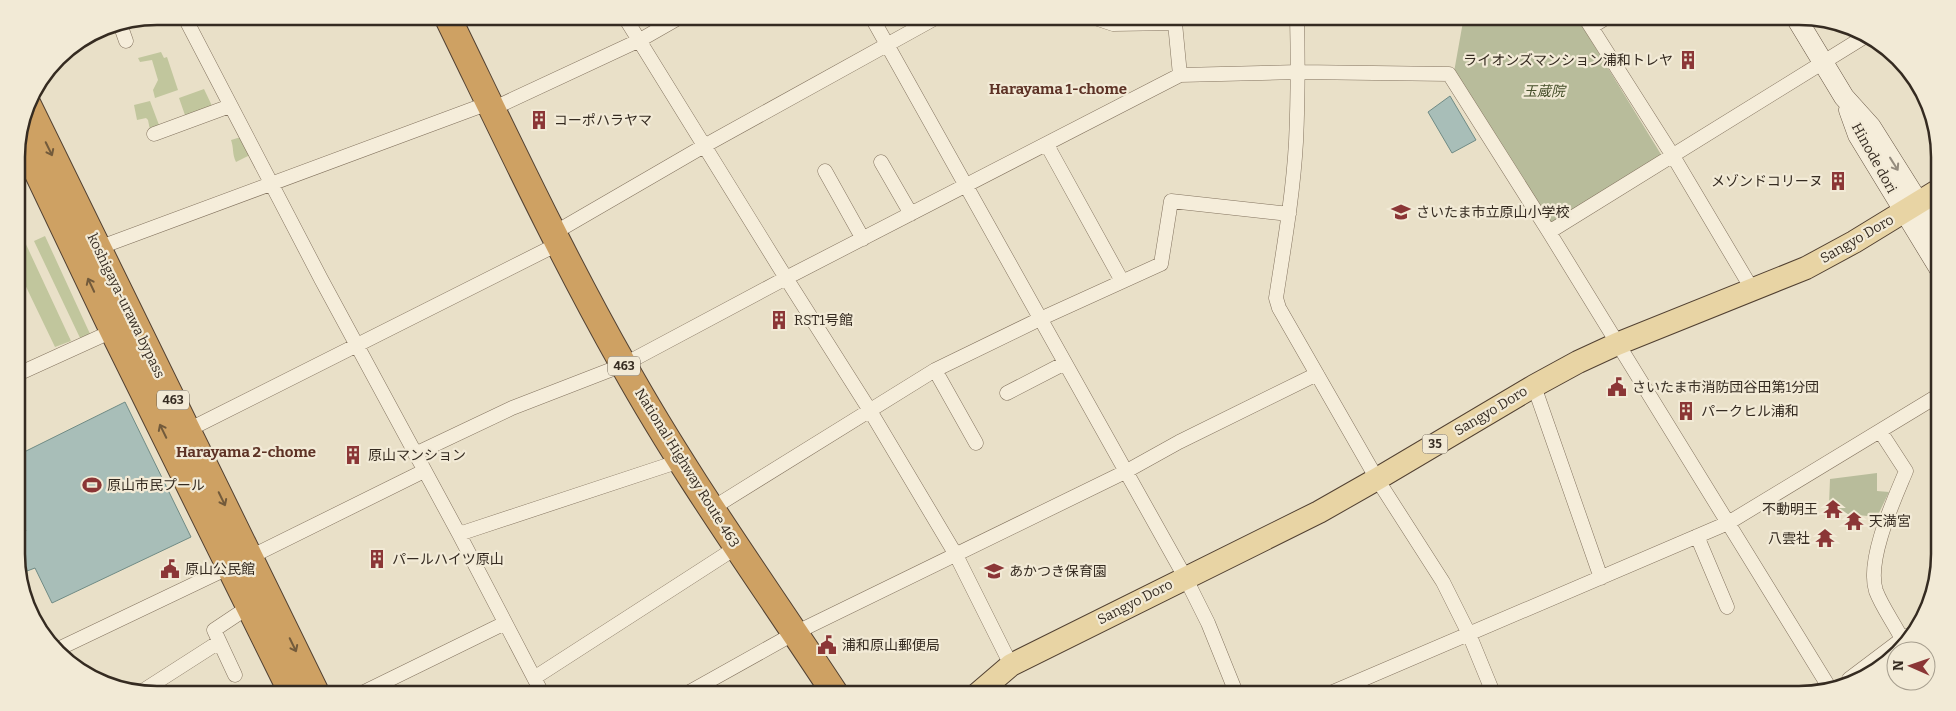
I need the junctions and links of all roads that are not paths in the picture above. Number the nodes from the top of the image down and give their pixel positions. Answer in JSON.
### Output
{"nodes":[{"id":1,"x":189,"y":25,"type":"edge"},
{"id":2,"x":451,"y":25,"type":"edge"},
{"id":3,"x":630,"y":25,"type":"edge"},
{"id":4,"x":666,"y":25,"type":"edge"},
{"id":5,"x":876,"y":25,"type":"edge"},
{"id":6,"x":922,"y":25,"type":"edge"},
{"id":7,"x":1175,"y":25,"type":"edge"},
{"id":8,"x":1297,"y":25,"type":"edge"},
{"id":9,"x":1590,"y":25,"type":"edge"},
{"id":10,"x":1801,"y":25,"type":"edge"},
{"id":11,"x":122,"y":30,"type":"edge"},
{"id":12,"x":640,"y":40,"type":"junction"},
{"id":13,"x":1859,"y":40,"type":"edge"},
{"id":14,"x":126,"y":41,"type":"dead end"},
{"id":15,"x":887,"y":44,"type":"junction"},
{"id":16,"x":1823,"y":62,"type":"junction"},
{"id":17,"x":1299,"y":72,"type":"junction"},
{"id":18,"x":1180,"y":75,"type":"junction"},
{"id":19,"x":230,"y":106,"type":"junction"},
{"id":20,"x":491,"y":106,"type":"junction"},
{"id":21,"x":33,"y":115,"type":"edge"},
{"id":22,"x":154,"y":134,"type":"dead end"},
{"id":23,"x":1047,"y":145,"type":"junction"},
{"id":24,"x":704,"y":146,"type":"junction"},
{"id":25,"x":25,"y":153,"type":"edge"},
{"id":26,"x":1673,"y":156,"type":"junction"},
{"id":27,"x":881,"y":162,"type":"dead end"},
{"id":28,"x":825,"y":171,"type":"dead end"},
{"id":29,"x":272,"y":184,"type":"junction"},
{"id":30,"x":965,"y":185,"type":"junction"},
{"id":31,"x":1931,"y":195,"type":"edge"},
{"id":32,"x":1911,"y":207,"type":"junction"},
{"id":33,"x":911,"y":214,"type":"junction"},
{"id":34,"x":1289,"y":214,"type":"junction"},
{"id":35,"x":1931,"y":227,"type":"edge"},
{"id":36,"x":1549,"y":232,"type":"junction"},
{"id":37,"x":556,"y":239,"type":"junction"},
{"id":38,"x":863,"y":239,"type":"junction"},
{"id":39,"x":98,"y":248,"type":"junction"},
{"id":40,"x":1931,"y":251,"type":"edge"},
{"id":41,"x":786,"y":278,"type":"junction"},
{"id":42,"x":1122,"y":281,"type":"junction"},
{"id":43,"x":1752,"y":289,"type":"junction"},
{"id":44,"x":1040,"y":319,"type":"junction"},
{"id":45,"x":123,"y":326,"type":"junction"},
{"id":46,"x":1617,"y":344,"type":"junction"},
{"id":47,"x":356,"y":345,"type":"junction"},
{"id":48,"x":1065,"y":363,"type":"junction"},
{"id":49,"x":623,"y":365,"type":"junction"},
{"id":50,"x":935,"y":370,"type":"junction"},
{"id":51,"x":25,"y":371,"type":"edge"},
{"id":52,"x":1317,"y":374,"type":"junction"},
{"id":53,"x":1534,"y":386,"type":"junction"},
{"id":54,"x":1007,"y":393,"type":"dead end"},
{"id":55,"x":1931,"y":400,"type":"edge"},
{"id":56,"x":869,"y":410,"type":"junction"},
{"id":57,"x":188,"y":430,"type":"junction"},
{"id":58,"x":1880,"y":431,"type":"junction"},
{"id":59,"x":976,"y":442,"type":"dead end"},
{"id":60,"x":415,"y":454,"type":"junction"},
{"id":61,"x":680,"y":461,"type":"junction"},
{"id":62,"x":424,"y":471,"type":"junction"},
{"id":63,"x":1125,"y":472,"type":"junction"},
{"id":64,"x":1377,"y":479,"type":"junction"},
{"id":65,"x":711,"y":509,"type":"junction"},
{"id":66,"x":1728,"y":523,"type":"junction"},
{"id":67,"x":459,"y":534,"type":"junction"},
{"id":68,"x":1697,"y":536,"type":"junction"},
{"id":69,"x":737,"y":547,"type":"junction"},
{"id":70,"x":956,"y":555,"type":"junction"},
{"id":71,"x":240,"y":562,"type":"junction"},
{"id":72,"x":1185,"y":578,"type":"junction"},
{"id":73,"x":1601,"y":578,"type":"junction"},
{"id":74,"x":250,"y":606,"type":"junction"},
{"id":75,"x":1727,"y":607,"type":"dead end"},
{"id":76,"x":505,"y":623,"type":"junction"},
{"id":77,"x":796,"y":633,"type":"junction"},
{"id":78,"x":1469,"y":634,"type":"junction"},
{"id":79,"x":1903,"y":635,"type":"edge"},
{"id":80,"x":219,"y":642,"type":"junction"},
{"id":81,"x":1895,"y":644,"type":"edge"},
{"id":82,"x":63,"y":646,"type":"edge"},
{"id":83,"x":1011,"y":665,"type":"junction"},
{"id":84,"x":1860,"y":670,"type":"edge"},
{"id":85,"x":235,"y":675,"type":"dead end"},
{"id":86,"x":534,"y":678,"type":"junction"},
{"id":87,"x":1827,"y":683,"type":"edge"},
{"id":88,"x":151,"y":686,"type":"edge"},
{"id":89,"x":289,"y":686,"type":"edge"},
{"id":90,"x":312,"y":686,"type":"edge"},
{"id":91,"x":376,"y":686,"type":"edge"},
{"id":92,"x":538,"y":686,"type":"edge"},
{"id":93,"x":700,"y":686,"type":"edge"},
{"id":94,"x":830,"y":686,"type":"edge"},
{"id":95,"x":986,"y":686,"type":"edge"},
{"id":96,"x":1234,"y":686,"type":"edge"},
{"id":97,"x":1345,"y":686,"type":"edge"},
{"id":98,"x":1491,"y":686,"type":"edge"}],
"edges":[{"from":1,"to":19,"type":"street"},
{"from":2,"to":20,"type":"highway","name":"National Highway Route 463","number":"463"},
{"from":3,"to":12,"type":"street"},
{"from":4,"to":12,"type":"street"},
{"from":5,"to":15,"type":"street"},
{"from":6,"to":15,"type":"street"},
{"from":7,"to":18,"type":"street"},
{"from":8,"to":17,"type":"street"},
{"from":9,"to":26,"type":"street"},
{"from":10,"to":16,"type":"street","name":"Hinode dori"},
{"from":11,"to":14,"type":"street"},
{"from":12,"to":20,"type":"street"},
{"from":12,"to":24,"type":"street"},
{"from":13,"to":16,"type":"street"},
{"from":15,"to":24,"type":"street"},
{"from":15,"to":30,"type":"street"},
{"from":16,"to":26,"type":"street"},
{"from":16,"to":32,"type":"street","name":"Hinode dori"},
{"from":17,"to":18,"type":"street"},
{"from":17,"to":34,"type":"street"},
{"from":17,"to":36,"type":"street"},
{"from":18,"to":23,"type":"street"},
{"from":19,"to":22,"type":"street"},
{"from":19,"to":29,"type":"street"},
{"from":20,"to":29,"type":"street"},
{"from":20,"to":37,"type":"highway","name":"National Highway Route 463","number":"463"},
{"from":21,"to":39,"type":"highway","name":"koshigaya-urawa bypass","number":"463","one_way":true},
{"from":23,"to":30,"type":"street"},
{"from":23,"to":42,"type":"street"},
{"from":24,"to":37,"type":"street"},
{"from":24,"to":41,"type":"street"},
{"from":45,"to":25,"type":"highway","name":"koshigaya-urawa bypass","number":"463","one_way":true},
{"from":26,"to":36,"type":"street"},
{"from":26,"to":43,"type":"street"},
{"from":27,"to":33,"type":"street"},
{"from":28,"to":38,"type":"street"},
{"from":29,"to":39,"type":"street"},
{"from":29,"to":47,"type":"street"},
{"from":30,"to":33,"type":"street"},
{"from":30,"to":44,"type":"street"},
{"from":31,"to":32,"type":"main road","name":"Sangyo Doro","number":"35"},
{"from":32,"to":35,"type":"street","name":"Hinode dori"},
{"from":32,"to":40,"type":"street","name":"Hinode dori"},
{"from":32,"to":43,"type":"main road","name":"Sangyo Doro","number":"35"},
{"from":33,"to":38,"type":"street"},
{"from":34,"to":42,"type":"street"},
{"from":34,"to":52,"type":"street"},
{"from":36,"to":46,"type":"street"},
{"from":37,"to":47,"type":"street"},
{"from":37,"to":49,"type":"highway","name":"National Highway Route 463","number":"463"},
{"from":38,"to":41,"type":"street"},
{"from":39,"to":45,"type":"highway","name":"koshigaya-urawa bypass","number":"463"},
{"from":41,"to":49,"type":"street"},
{"from":41,"to":56,"type":"street"},
{"from":42,"to":44,"type":"street"},
{"from":43,"to":46,"type":"main road","name":"Sangyo Doro","number":"35"},
{"from":44,"to":48,"type":"street"},
{"from":44,"to":50,"type":"street"},
{"from":45,"to":51,"type":"street"},
{"from":45,"to":57,"type":"highway","name":"koshigaya-urawa bypass","number":"463"},
{"from":71,"to":45,"type":"highway","name":"koshigaya-urawa bypass","number":"463","one_way":true},
{"from":46,"to":53,"type":"main road","name":"Sangyo Doro","number":"35"},
{"from":46,"to":66,"type":"street"},
{"from":47,"to":57,"type":"street"},
{"from":47,"to":60,"type":"street"},
{"from":48,"to":54,"type":"street"},
{"from":48,"to":63,"type":"street"},
{"from":49,"to":60,"type":"street"},
{"from":49,"to":61,"type":"highway","name":"National Highway Route 463","number":"463"},
{"from":50,"to":56,"type":"street"},
{"from":50,"to":59,"type":"street"},
{"from":52,"to":63,"type":"street"},
{"from":52,"to":64,"type":"street"},
{"from":53,"to":64,"type":"main road","name":"Sangyo Doro","number":"35"},
{"from":53,"to":73,"type":"street"},
{"from":55,"to":58,"type":"street"},
{"from":56,"to":65,"type":"street"},
{"from":56,"to":70,"type":"street"},
{"from":57,"to":71,"type":"highway","name":"koshigaya-urawa bypass","number":"463","one_way":true},
{"from":58,"to":66,"type":"street"},
{"from":58,"to":79,"type":"street"},
{"from":60,"to":62,"type":"street"},
{"from":61,"to":65,"type":"highway","name":"National Highway Route 463","number":"463"},
{"from":61,"to":67,"type":"street"},
{"from":62,"to":67,"type":"street"},
{"from":62,"to":71,"type":"street"},
{"from":63,"to":70,"type":"street"},
{"from":63,"to":72,"type":"street"},
{"from":64,"to":72,"type":"main road","name":"Sangyo Doro","number":"35"},
{"from":64,"to":78,"type":"street"},
{"from":65,"to":69,"type":"highway","name":"National Highway Route 463","number":"463"},
{"from":66,"to":68,"type":"street"},
{"from":66,"to":87,"type":"street"},
{"from":67,"to":76,"type":"street"},
{"from":68,"to":73,"type":"street"},
{"from":68,"to":75,"type":"street"},
{"from":69,"to":77,"type":"highway","name":"National Highway Route 463","number":"463"},
{"from":69,"to":86,"type":"street"},
{"from":70,"to":77,"type":"street"},
{"from":70,"to":83,"type":"street"},
{"from":71,"to":74,"type":"highway","name":"koshigaya-urawa bypass","number":"463"},
{"from":71,"to":82,"type":"street"},
{"from":71,"to":90,"type":"highway","name":"koshigaya-urawa bypass","number":"463","one_way":true},
{"from":72,"to":83,"type":"main road","name":"Sangyo Doro","number":"35"},
{"from":72,"to":96,"type":"street"},
{"from":73,"to":78,"type":"street"},
{"from":74,"to":80,"type":"street"},
{"from":74,"to":89,"type":"highway","name":"koshigaya-urawa bypass","number":"463"},
{"from":76,"to":86,"type":"street"},
{"from":76,"to":91,"type":"street"},
{"from":77,"to":93,"type":"street"},
{"from":77,"to":94,"type":"highway","name":"National Highway Route 463","number":"463"},
{"from":78,"to":97,"type":"street"},
{"from":78,"to":98,"type":"street"},
{"from":80,"to":85,"type":"street"},
{"from":80,"to":88,"type":"street"},
{"from":81,"to":84,"type":"street"},
{"from":83,"to":95,"type":"main road","name":"Sangyo Doro","number":"35"},
{"from":86,"to":92,"type":"street"}]}
